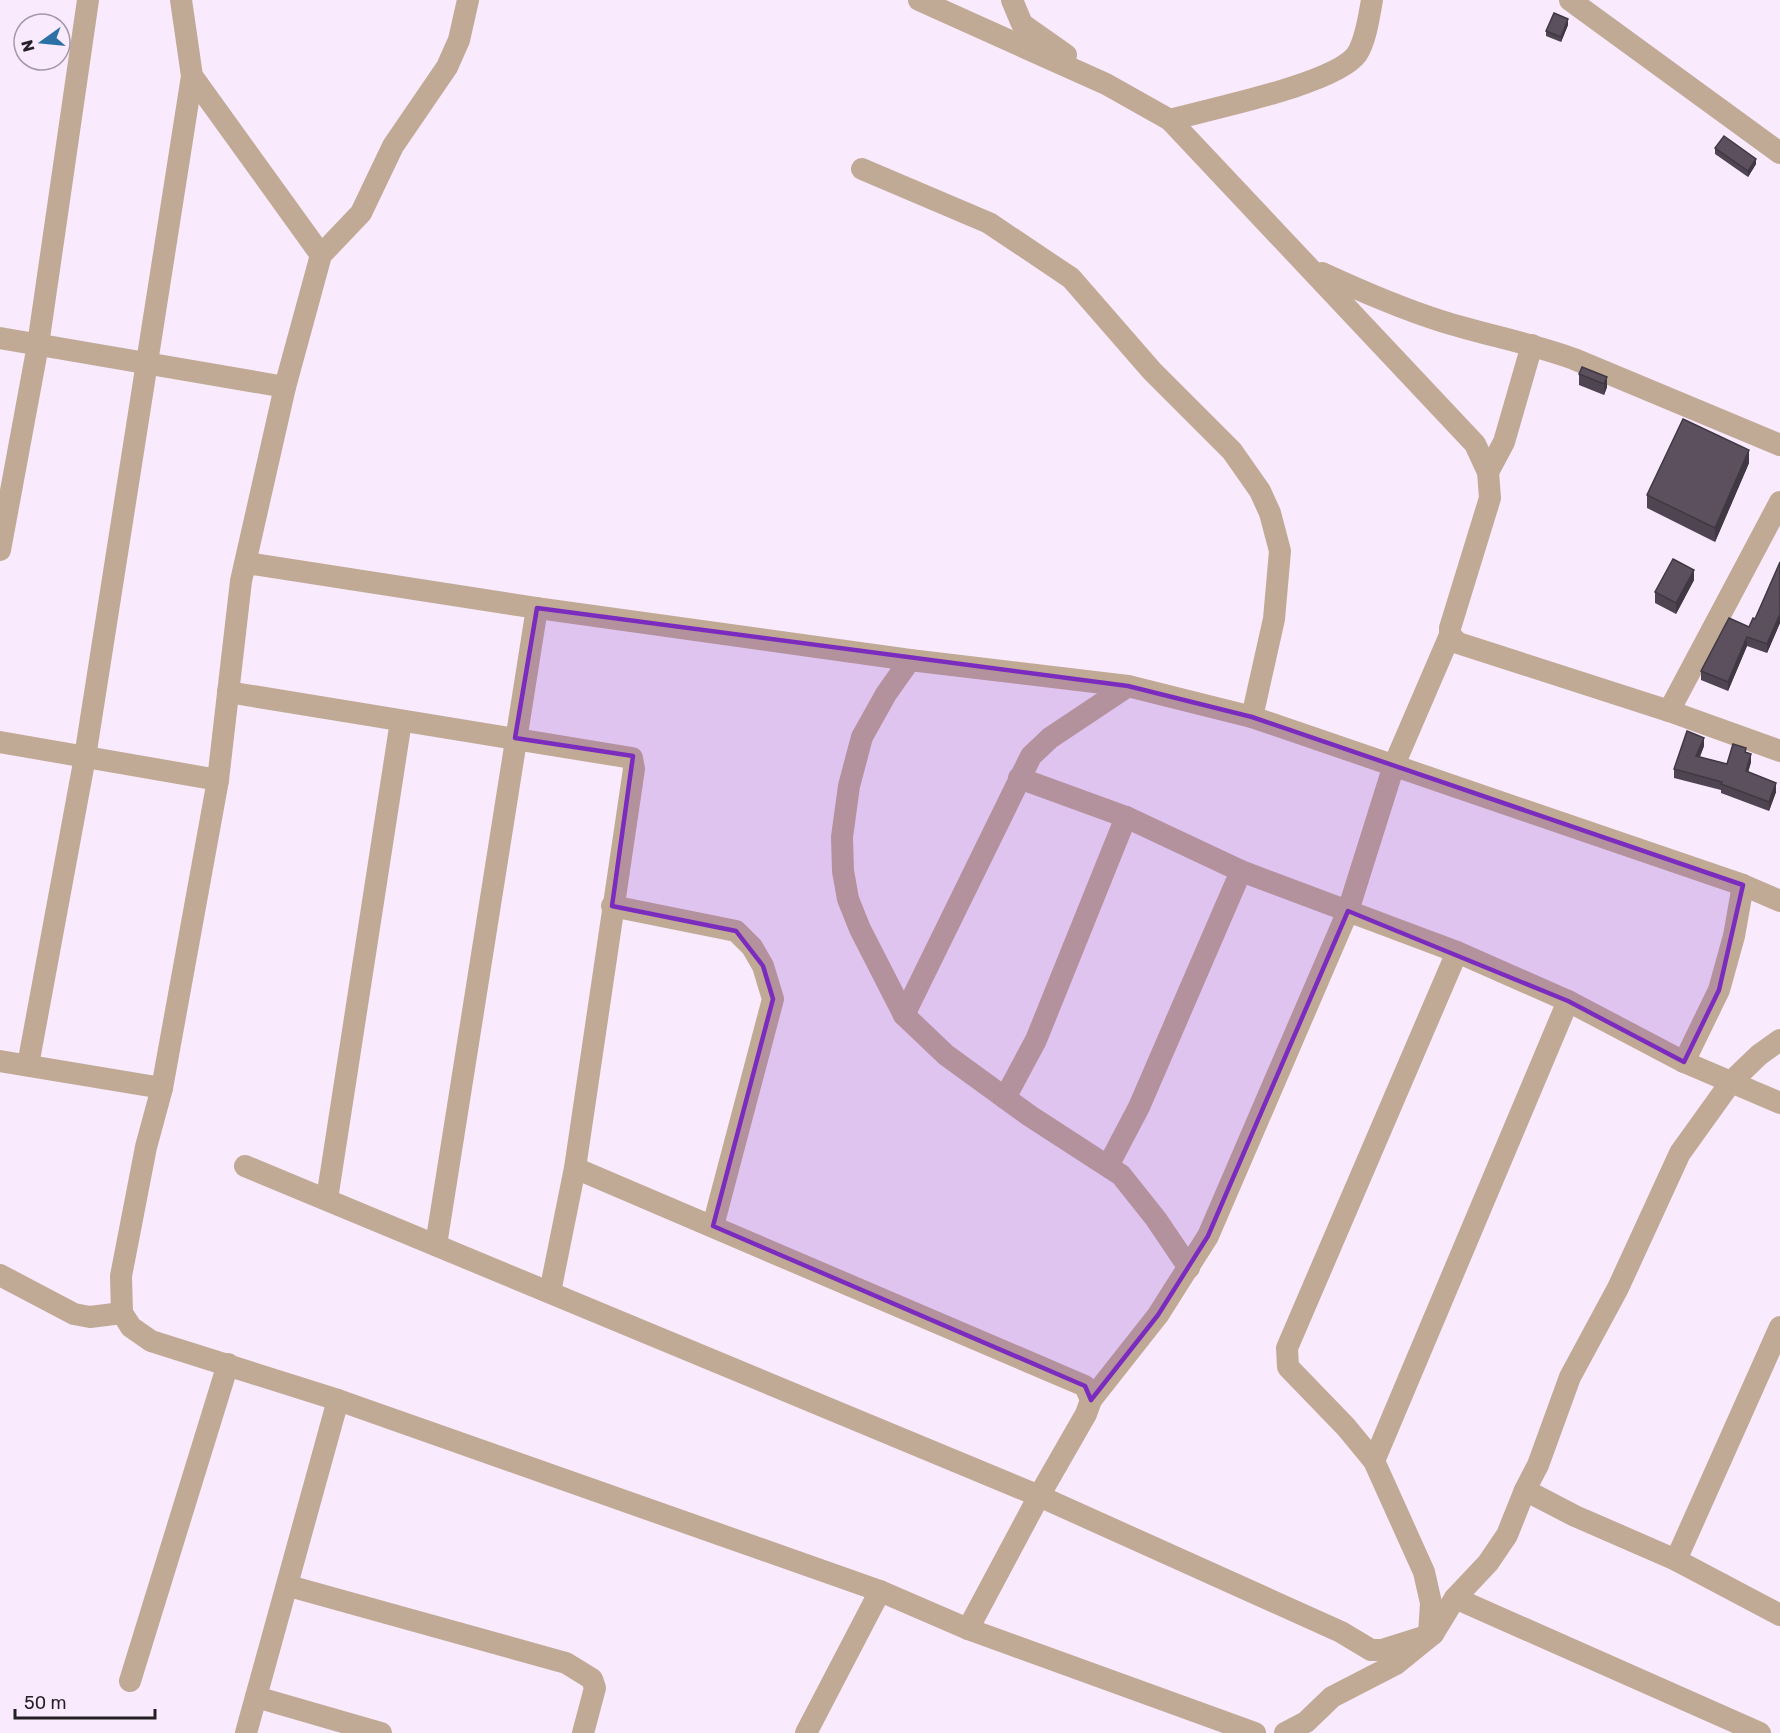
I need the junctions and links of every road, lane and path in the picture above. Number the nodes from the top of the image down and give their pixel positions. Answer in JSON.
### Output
{"nodes":[{"id":1,"x":88,"y":0,"type":"edge"},
{"id":2,"x":181,"y":0,"type":"edge"},
{"id":3,"x":468,"y":0,"type":"edge"},
{"id":4,"x":919,"y":0,"type":"edge"},
{"id":5,"x":1012,"y":0,"type":"edge"},
{"id":6,"x":1372,"y":0,"type":"edge"},
{"id":7,"x":1570,"y":0,"type":"edge"},
{"id":8,"x":192,"y":76,"type":"junction"},
{"id":9,"x":1106,"y":84,"type":"junction"},
{"id":10,"x":1170,"y":120,"type":"junction"},
{"id":11,"x":1780,"y":153,"type":"edge"},
{"id":12,"x":862,"y":169,"type":"dead end"},
{"id":13,"x":321,"y":255,"type":"junction"},
{"id":14,"x":1311,"y":269,"type":"junction"},
{"id":15,"x":0,"y":338,"type":"edge"},
{"id":16,"x":38,"y":345,"type":"junction"},
{"id":17,"x":1532,"y":345,"type":"junction"},
{"id":18,"x":149,"y":363,"type":"junction"},
{"id":19,"x":285,"y":387,"type":"junction"},
{"id":20,"x":1780,"y":445,"type":"edge"},
{"id":21,"x":1488,"y":472,"type":"junction"},
{"id":22,"x":1780,"y":502,"type":"edge"},
{"id":23,"x":0,"y":550,"type":"edge"},
{"id":24,"x":246,"y":563,"type":"junction"},
{"id":25,"x":537,"y":608,"type":"junction"},
{"id":26,"x":1450,"y":635,"type":"junction"},
{"id":27,"x":910,"y":660,"type":"junction"},
{"id":28,"x":1128,"y":686,"type":"junction"},
{"id":29,"x":228,"y":692,"type":"junction"},
{"id":30,"x":1669,"y":711,"type":"junction"},
{"id":31,"x":1252,"y":717,"type":"junction"},
{"id":32,"x":401,"y":721,"type":"junction"},
{"id":33,"x":515,"y":738,"type":"junction"},
{"id":34,"x":0,"y":742,"type":"edge"},
{"id":35,"x":1780,"y":751,"type":"edge"},
{"id":36,"x":85,"y":757,"type":"junction"},
{"id":37,"x":1394,"y":765,"type":"junction"},
{"id":38,"x":1019,"y":778,"type":"junction"},
{"id":39,"x":218,"y":780,"type":"junction"},
{"id":40,"x":1126,"y":817,"type":"junction"},
{"id":41,"x":1241,"y":871,"type":"junction"},
{"id":42,"x":1743,"y":885,"type":"junction"},
{"id":43,"x":1780,"y":901,"type":"edge"},
{"id":44,"x":612,"y":906,"type":"junction"},
{"id":45,"x":1348,"y":910,"type":"junction"},
{"id":46,"x":1457,"y":952,"type":"junction"},
{"id":47,"x":1568,"y":1001,"type":"junction"},
{"id":48,"x":904,"y":1015,"type":"junction"},
{"id":49,"x":1780,"y":1040,"type":"edge"},
{"id":50,"x":0,"y":1061,"type":"edge"},
{"id":51,"x":1684,"y":1062,"type":"junction"},
{"id":52,"x":28,"y":1065,"type":"junction"},
{"id":53,"x":1731,"y":1082,"type":"junction"},
{"id":54,"x":162,"y":1088,"type":"junction"},
{"id":55,"x":1005,"y":1098,"type":"junction"},
{"id":56,"x":1780,"y":1103,"type":"edge"},
{"id":57,"x":245,"y":1166,"type":"dead end"},
{"id":58,"x":1108,"y":1166,"type":"junction"},
{"id":59,"x":575,"y":1168,"type":"junction"},
{"id":60,"x":327,"y":1199,"type":"junction"},
{"id":61,"x":713,"y":1226,"type":"junction"},
{"id":62,"x":436,"y":1245,"type":"junction"},
{"id":63,"x":1189,"y":1268,"type":"junction"},
{"id":64,"x":0,"y":1275,"type":"edge"},
{"id":65,"x":550,"y":1292,"type":"junction"},
{"id":66,"x":123,"y":1312,"type":"junction"},
{"id":67,"x":1780,"y":1327,"type":"edge"},
{"id":68,"x":228,"y":1364,"type":"junction"},
{"id":69,"x":338,"y":1400,"type":"junction"},
{"id":70,"x":1091,"y":1400,"type":"junction"},
{"id":71,"x":1374,"y":1461,"type":"junction"},
{"id":72,"x":1526,"y":1490,"type":"junction"},
{"id":73,"x":1039,"y":1496,"type":"junction"},
{"id":74,"x":1676,"y":1560,"type":"junction"},
{"id":75,"x":289,"y":1586,"type":"junction"},
{"id":76,"x":880,"y":1591,"type":"junction"},
{"id":77,"x":1455,"y":1598,"type":"junction"},
{"id":78,"x":1780,"y":1615,"type":"edge"},
{"id":79,"x":968,"y":1629,"type":"junction"},
{"id":80,"x":1431,"y":1634,"type":"junction"},
{"id":81,"x":1379,"y":1650,"type":"junction"},
{"id":82,"x":130,"y":1682,"type":"dead end"},
{"id":83,"x":256,"y":1697,"type":"junction"},
{"id":84,"x":1332,"y":1697,"type":"junction"},
{"id":85,"x":1224,"y":1728,"type":"edge"},
{"id":86,"x":246,"y":1733,"type":"edge"},
{"id":87,"x":381,"y":1733,"type":"edge"},
{"id":88,"x":583,"y":1733,"type":"edge"},
{"id":89,"x":806,"y":1733,"type":"edge"},
{"id":90,"x":1255,"y":1733,"type":"edge"},
{"id":91,"x":1285,"y":1733,"type":"edge"},
{"id":92,"x":1760,"y":1733,"type":"edge"}],
"edges":[{"from":1,"to":16,"type":"street"},
{"from":2,"to":8,"type":"street"},
{"from":3,"to":13,"type":"street"},
{"from":4,"to":9,"type":"street"},
{"from":5,"to":9,"type":"street"},
{"from":6,"to":10,"type":"street"},
{"from":7,"to":11,"type":"street"},
{"from":8,"to":13,"type":"street"},
{"from":8,"to":18,"type":"street"},
{"from":9,"to":10,"type":"street"},
{"from":10,"to":14,"type":"street"},
{"from":12,"to":31,"type":"street"},
{"from":13,"to":19,"type":"street"},
{"from":14,"to":17,"type":"street"},
{"from":14,"to":21,"type":"street"},
{"from":15,"to":16,"type":"street"},
{"from":16,"to":18,"type":"street"},
{"from":16,"to":23,"type":"street"},
{"from":17,"to":20,"type":"street"},
{"from":17,"to":21,"type":"street"},
{"from":18,"to":19,"type":"street"},
{"from":18,"to":36,"type":"street"},
{"from":19,"to":24,"type":"street"},
{"from":21,"to":26,"type":"street"},
{"from":22,"to":30,"type":"street"},
{"from":24,"to":25,"type":"street"},
{"from":24,"to":29,"type":"street"},
{"from":25,"to":27,"type":"street"},
{"from":25,"to":33,"type":"street"},
{"from":26,"to":30,"type":"street"},
{"from":26,"to":37,"type":"street"},
{"from":27,"to":28,"type":"street"},
{"from":27,"to":48,"type":"street"},
{"from":28,"to":31,"type":"street"},
{"from":28,"to":38,"type":"street"},
{"from":29,"to":32,"type":"street"},
{"from":29,"to":39,"type":"street"},
{"from":30,"to":35,"type":"street"},
{"from":31,"to":37,"type":"street"},
{"from":32,"to":33,"type":"street"},
{"from":32,"to":60,"type":"street"},
{"from":33,"to":44,"type":"street"},
{"from":33,"to":62,"type":"street"},
{"from":34,"to":36,"type":"street"},
{"from":36,"to":39,"type":"street"},
{"from":36,"to":52,"type":"street"},
{"from":37,"to":42,"type":"street"},
{"from":37,"to":45,"type":"street"},
{"from":38,"to":40,"type":"street"},
{"from":38,"to":48,"type":"street"},
{"from":39,"to":54,"type":"street"},
{"from":40,"to":41,"type":"street"},
{"from":40,"to":55,"type":"street"},
{"from":41,"to":45,"type":"street"},
{"from":41,"to":58,"type":"street"},
{"from":42,"to":43,"type":"street"},
{"from":42,"to":51,"type":"street"},
{"from":44,"to":59,"type":"street"},
{"from":44,"to":61,"type":"street"},
{"from":45,"to":46,"type":"street"},
{"from":45,"to":63,"type":"street"},
{"from":46,"to":47,"type":"street"},
{"from":46,"to":71,"type":"street"},
{"from":47,"to":51,"type":"street"},
{"from":47,"to":71,"type":"street"},
{"from":48,"to":55,"type":"street"},
{"from":49,"to":53,"type":"street"},
{"from":50,"to":52,"type":"street"},
{"from":51,"to":53,"type":"street"},
{"from":52,"to":54,"type":"street"},
{"from":53,"to":56,"type":"street"},
{"from":53,"to":72,"type":"street"},
{"from":54,"to":66,"type":"street"},
{"from":55,"to":58,"type":"street"},
{"from":57,"to":60,"type":"street"},
{"from":58,"to":63,"type":"street"},
{"from":59,"to":61,"type":"street"},
{"from":59,"to":65,"type":"street"},
{"from":60,"to":62,"type":"street"},
{"from":61,"to":70,"type":"street"},
{"from":62,"to":65,"type":"street"},
{"from":63,"to":70,"type":"street"},
{"from":64,"to":66,"type":"street"},
{"from":65,"to":73,"type":"street"},
{"from":66,"to":68,"type":"street"},
{"from":67,"to":74,"type":"street"},
{"from":68,"to":69,"type":"street"},
{"from":68,"to":82,"type":"street"},
{"from":69,"to":75,"type":"street"},
{"from":69,"to":76,"type":"street"},
{"from":70,"to":73,"type":"street"},
{"from":71,"to":80,"type":"street"},
{"from":72,"to":74,"type":"street"},
{"from":72,"to":77,"type":"street"},
{"from":73,"to":79,"type":"street"},
{"from":73,"to":81,"type":"street"},
{"from":74,"to":78,"type":"street"},
{"from":75,"to":83,"type":"street"},
{"from":75,"to":88,"type":"street"},
{"from":76,"to":79,"type":"street"},
{"from":76,"to":89,"type":"street"},
{"from":77,"to":80,"type":"street"},
{"from":77,"to":92,"type":"street"},
{"from":79,"to":85,"type":"street"},
{"from":80,"to":81,"type":"street"},
{"from":80,"to":84,"type":"street"},
{"from":81,"to":84,"type":"street"},
{"from":83,"to":86,"type":"street"},
{"from":83,"to":87,"type":"street"},
{"from":84,"to":91,"type":"street"},
{"from":85,"to":90,"type":"street"}]}
